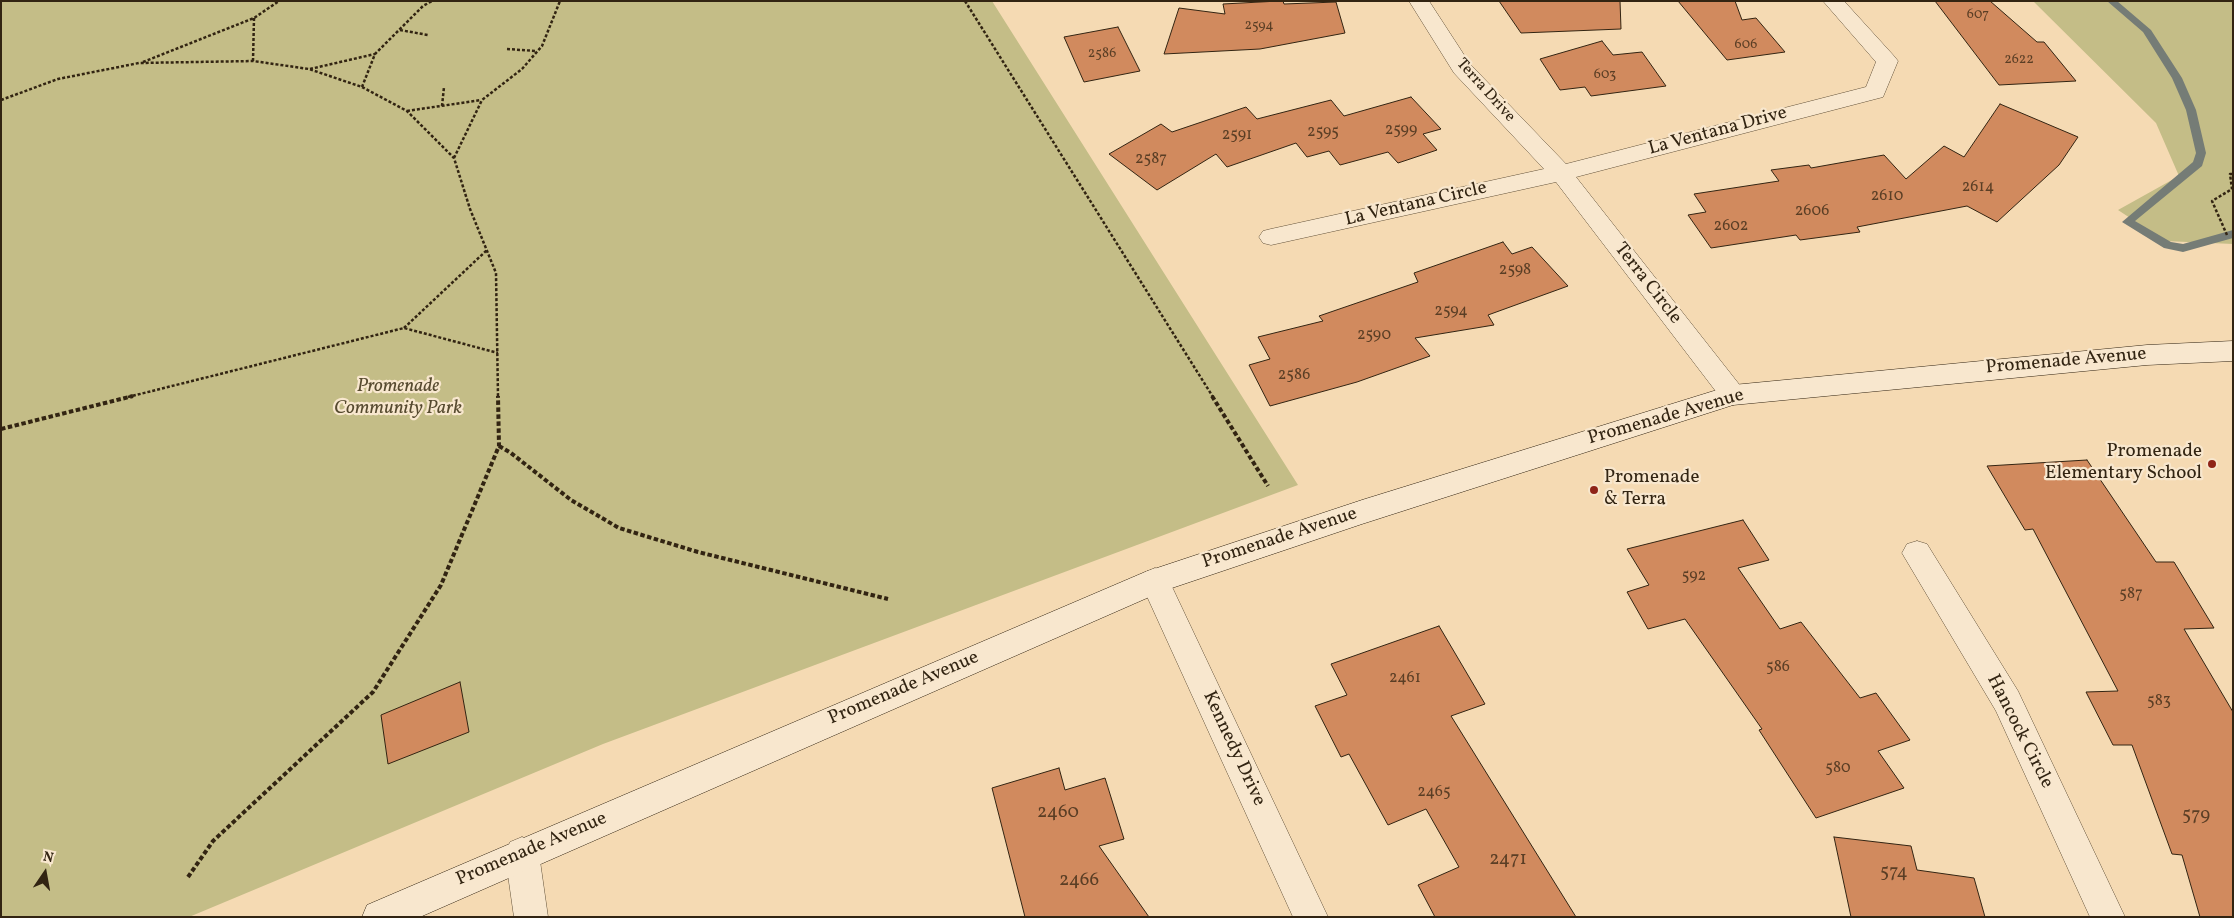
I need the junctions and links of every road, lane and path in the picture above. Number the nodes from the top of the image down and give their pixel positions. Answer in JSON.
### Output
{"nodes":[{"id":1,"x":279,"y":1,"type":"edge"},
{"id":2,"x":432,"y":1,"type":"edge"},
{"id":3,"x":560,"y":1,"type":"edge"},
{"id":4,"x":965,"y":1,"type":"edge"},
{"id":5,"x":1420,"y":1,"type":"edge"},
{"id":6,"x":1834,"y":1,"type":"edge"},
{"id":7,"x":254,"y":18,"type":"junction"},
{"id":8,"x":400,"y":30,"type":"junction"},
{"id":9,"x":428,"y":35,"type":"dead end"},
{"id":10,"x":507,"y":49,"type":"dead end"},
{"id":11,"x":537,"y":52,"type":"junction"},
{"id":12,"x":376,"y":54,"type":"junction"},
{"id":13,"x":253,"y":60,"type":"junction"},
{"id":14,"x":139,"y":63,"type":"junction"},
{"id":15,"x":309,"y":69,"type":"junction"},
{"id":16,"x":362,"y":87,"type":"junction"},
{"id":17,"x":444,"y":87,"type":"dead end"},
{"id":18,"x":1,"y":100,"type":"edge"},
{"id":19,"x":482,"y":100,"type":"junction"},
{"id":20,"x":442,"y":106,"type":"junction"},
{"id":21,"x":407,"y":111,"type":"junction"},
{"id":22,"x":454,"y":158,"type":"junction"},
{"id":23,"x":1560,"y":173,"type":"junction"},
{"id":24,"x":2233,"y":174,"type":"edge"},
{"id":25,"x":2226,"y":234,"type":"dead end"},
{"id":26,"x":1271,"y":237,"type":"dead end"},
{"id":27,"x":487,"y":250,"type":"junction"},
{"id":28,"x":404,"y":328,"type":"junction"},
{"id":29,"x":2233,"y":350,"type":"edge"},
{"id":30,"x":498,"y":353,"type":"junction"},
{"id":31,"x":1733,"y":395,"type":"junction"},
{"id":32,"x":1,"y":429,"type":"edge"},
{"id":33,"x":499,"y":446,"type":"junction"},
{"id":34,"x":1268,"y":486,"type":"dead end"},
{"id":35,"x":1917,"y":553,"type":"dead end"},
{"id":36,"x":1155,"y":581,"type":"junction"},
{"id":37,"x":888,"y":599,"type":"dead end"},
{"id":38,"x":522,"y":854,"type":"junction"},
{"id":39,"x":188,"y":877,"type":"dead end"},
{"id":40,"x":379,"y":917,"type":"edge"},
{"id":41,"x":531,"y":917,"type":"edge"},
{"id":42,"x":1311,"y":917,"type":"edge"},
{"id":43,"x":2108,"y":917,"type":"edge"}],
"edges":[{"from":1,"to":7,"type":"path"},
{"from":2,"to":8,"type":"path"},
{"from":3,"to":11,"type":"path"},
{"from":4,"to":34,"type":"path"},
{"from":5,"to":23,"type":"street","name":"Terra Drive"},
{"from":6,"to":23,"type":"street","name":"La Ventana Drive"},
{"from":7,"to":13,"type":"path"},
{"from":7,"to":14,"type":"path"},
{"from":8,"to":9,"type":"path"},
{"from":8,"to":12,"type":"path"},
{"from":10,"to":11,"type":"path"},
{"from":11,"to":19,"type":"path"},
{"from":12,"to":15,"type":"path"},
{"from":12,"to":16,"type":"path"},
{"from":13,"to":14,"type":"path"},
{"from":13,"to":15,"type":"path"},
{"from":14,"to":18,"type":"path"},
{"from":15,"to":16,"type":"path"},
{"from":16,"to":21,"type":"path"},
{"from":17,"to":20,"type":"path"},
{"from":19,"to":20,"type":"path"},
{"from":19,"to":22,"type":"path"},
{"from":20,"to":21,"type":"path"},
{"from":21,"to":22,"type":"path"},
{"from":22,"to":27,"type":"path"},
{"from":23,"to":26,"type":"street","name":"La Ventana Circle"},
{"from":23,"to":31,"type":"street","name":"Terra Circle"},
{"from":24,"to":25,"type":"path"},
{"from":27,"to":28,"type":"path"},
{"from":27,"to":30,"type":"path"},
{"from":28,"to":30,"type":"path"},
{"from":28,"to":32,"type":"path"},
{"from":29,"to":31,"type":"street","name":"Promenade Avenue"},
{"from":30,"to":33,"type":"path"},
{"from":31,"to":36,"type":"street","name":"Promenade Avenue"},
{"from":33,"to":37,"type":"path"},
{"from":33,"to":39,"type":"path"},
{"from":35,"to":43,"type":"street","name":"Hancock Circle"},
{"from":36,"to":38,"type":"street","name":"Promenade Avenue"},
{"from":36,"to":42,"type":"street","name":"Kennedy Drive"},
{"from":38,"to":40,"type":"street","name":"Promenade Avenue"},
{"from":38,"to":41,"type":"street"}]}
